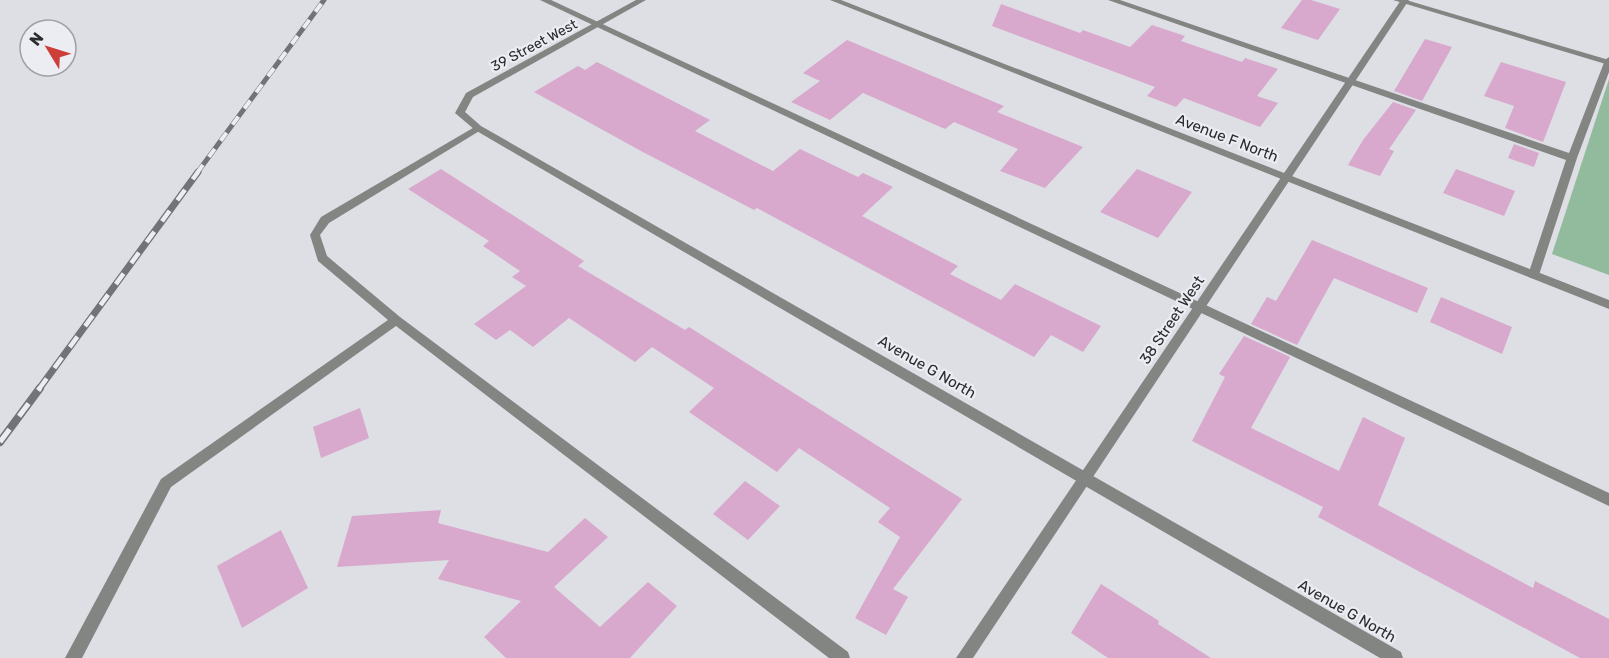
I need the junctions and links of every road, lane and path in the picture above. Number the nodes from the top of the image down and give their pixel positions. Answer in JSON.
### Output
{"nodes":[{"id":1,"x":544,"y":0,"type":"edge"},
{"id":2,"x":642,"y":0,"type":"edge"},
{"id":3,"x":834,"y":0,"type":"edge"},
{"id":4,"x":1112,"y":0,"type":"edge"},
{"id":5,"x":1402,"y":1,"type":"edge"},
{"id":6,"x":599,"y":25,"type":"junction"},
{"id":7,"x":1608,"y":61,"type":"edge"},
{"id":8,"x":1351,"y":82,"type":"junction"},
{"id":9,"x":469,"y":95,"type":"joint"},
{"id":10,"x":478,"y":128,"type":"junction"},
{"id":11,"x":1572,"y":158,"type":"junction"},
{"id":12,"x":1287,"y":178,"type":"junction"},
{"id":13,"x":1534,"y":275,"type":"junction"},
{"id":14,"x":1609,"y":305,"type":"edge"},
{"id":15,"x":1200,"y":308,"type":"junction"},
{"id":16,"x":396,"y":320,"type":"junction"},
{"id":17,"x":1085,"y":477,"type":"junction"},
{"id":18,"x":1609,"y":500,"type":"edge"},
{"id":19,"x":73,"y":658,"type":"edge"},
{"id":20,"x":842,"y":658,"type":"edge"},
{"id":21,"x":964,"y":658,"type":"edge"},
{"id":22,"x":1395,"y":658,"type":"edge"}],
"edges":[{"from":1,"to":6,"type":"street"},
{"from":2,"to":6,"type":"street","name":"39 Street West"},
{"from":3,"to":12,"type":"street","name":"Avenue F North"},
{"from":4,"to":8,"type":"street"},
{"from":5,"to":7,"type":"street"},
{"from":5,"to":8,"type":"street","name":"38 Street West"},
{"from":6,"to":9,"type":"street","name":"39 Street West"},
{"from":6,"to":15,"type":"street"},
{"from":7,"to":11,"type":"street"},
{"from":8,"to":11,"type":"street"},
{"from":8,"to":12,"type":"street","name":"38 Street West"},
{"from":9,"to":10,"type":"street","name":"Avenue G North"},
{"from":10,"to":16,"type":"street"},
{"from":10,"to":17,"type":"street","name":"Avenue G North"},
{"from":11,"to":13,"type":"street"},
{"from":12,"to":13,"type":"street","name":"Avenue F North"},
{"from":12,"to":15,"type":"street","name":"38 Street West"},
{"from":13,"to":14,"type":"street","name":"Avenue F North"},
{"from":15,"to":17,"type":"street","name":"38 Street West"},
{"from":15,"to":18,"type":"street"},
{"from":16,"to":19,"type":"street"},
{"from":16,"to":20,"type":"street"},
{"from":17,"to":21,"type":"street","name":"38 Street West"},
{"from":17,"to":22,"type":"street","name":"Avenue G North"}]}
